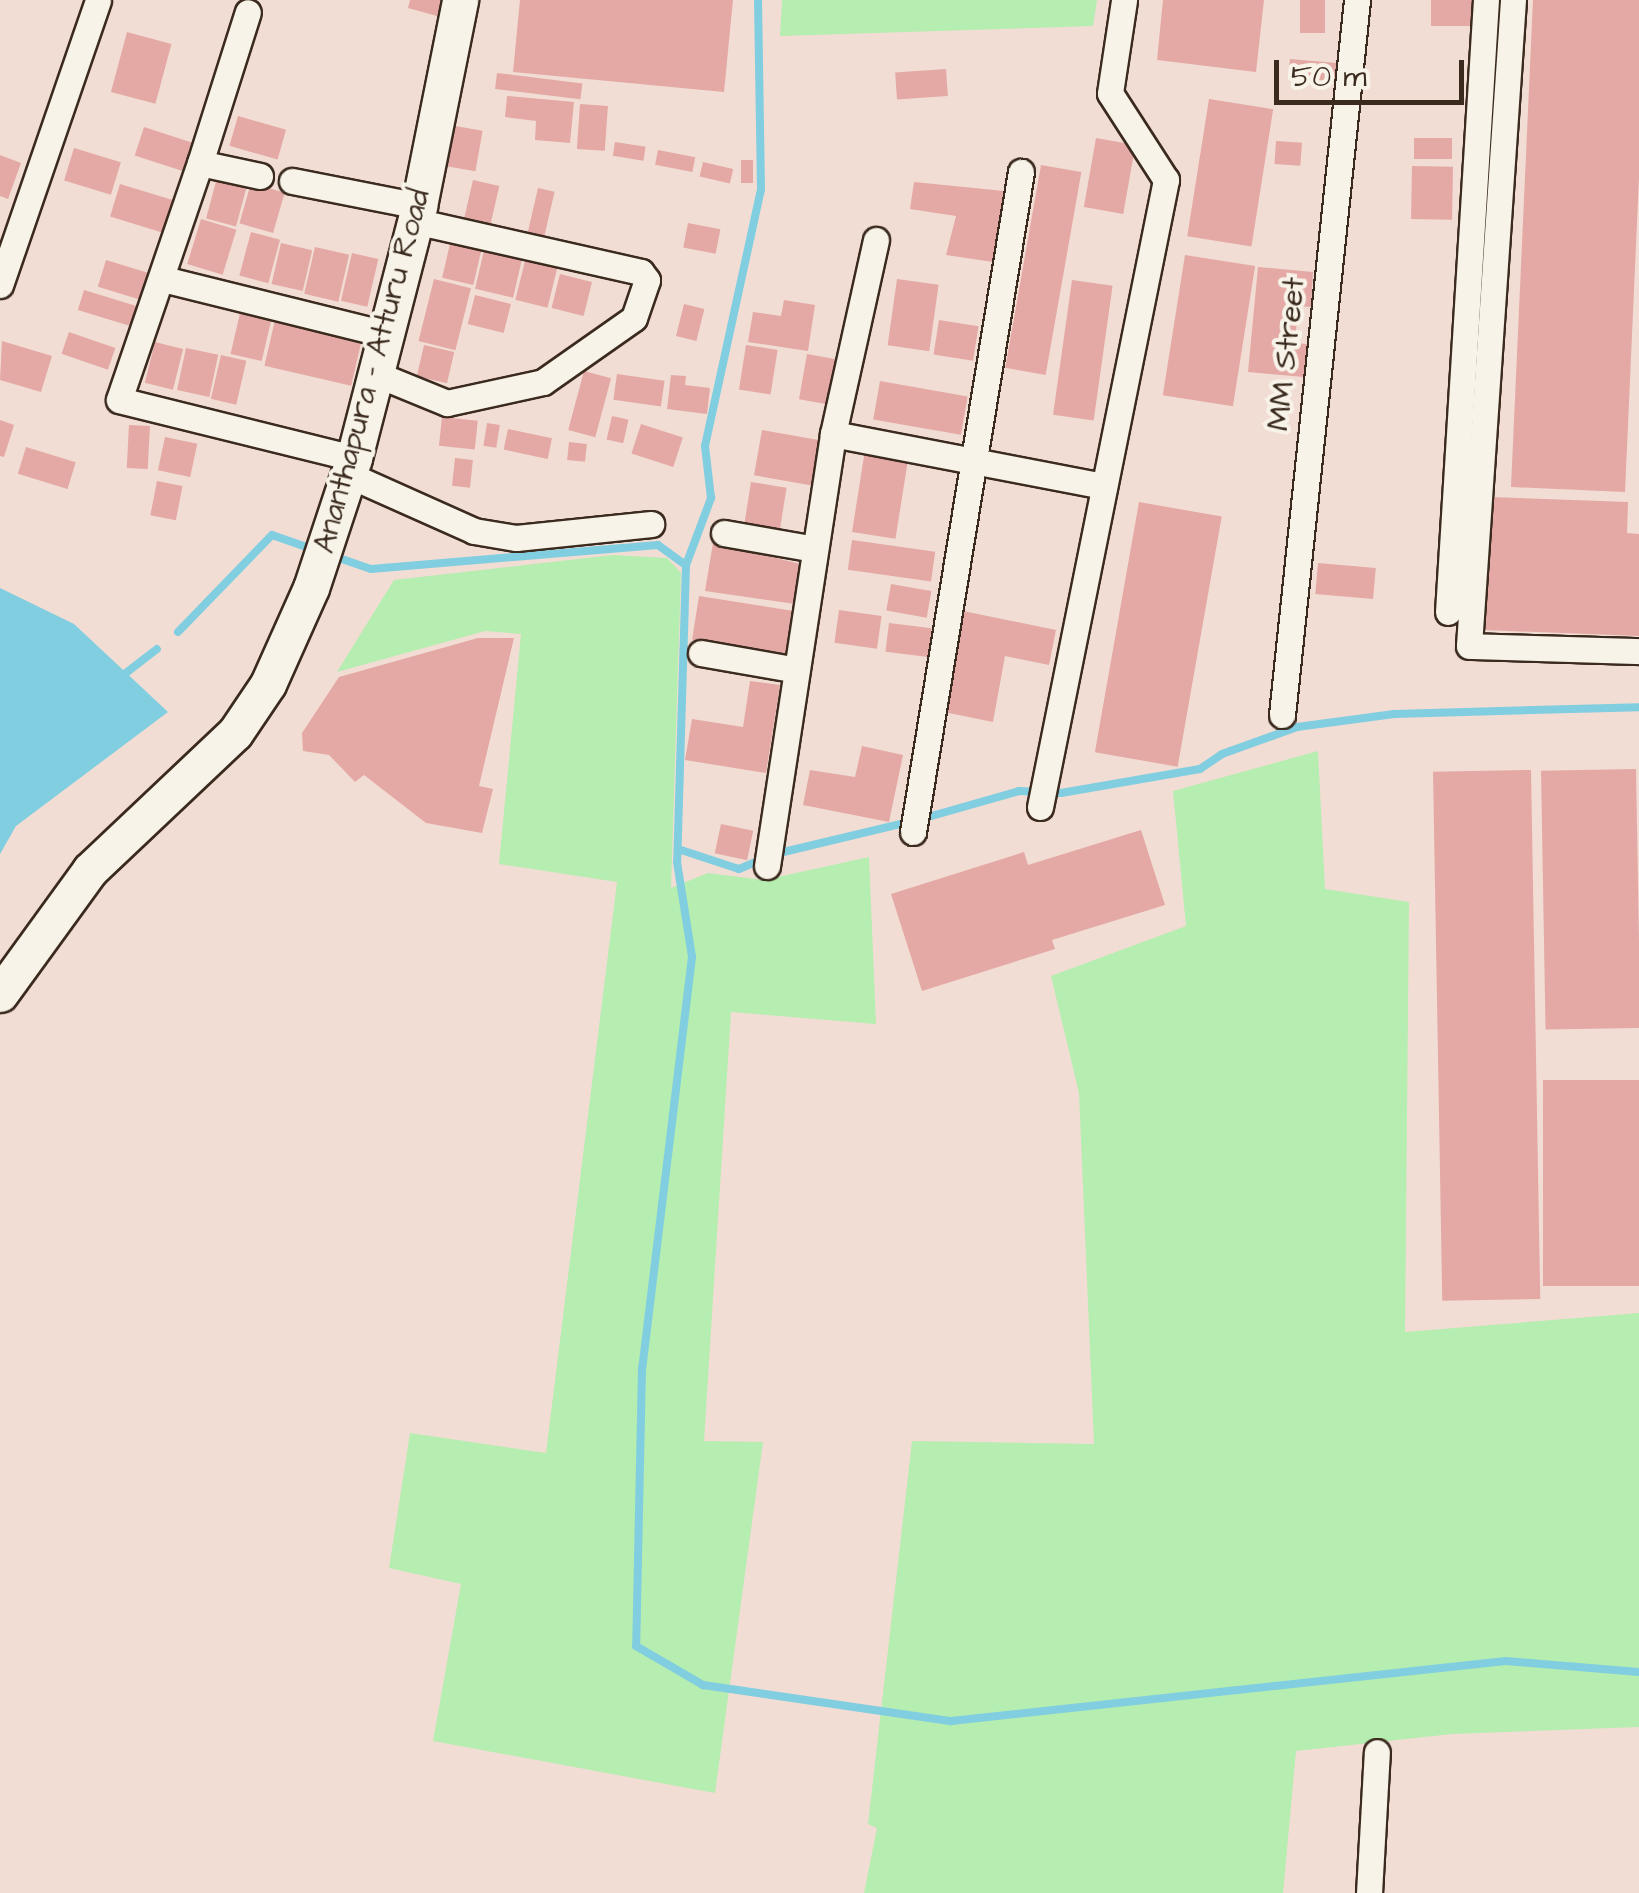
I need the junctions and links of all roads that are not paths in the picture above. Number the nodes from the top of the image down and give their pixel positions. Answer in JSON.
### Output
{"nodes":[{"id":1,"x":98,"y":0,"type":"edge"},
{"id":2,"x":460,"y":0,"type":"edge"},
{"id":3,"x":1124,"y":0,"type":"edge"},
{"id":4,"x":1357,"y":0,"type":"edge"},
{"id":5,"x":1486,"y":0,"type":"edge"},
{"id":6,"x":1513,"y":0,"type":"edge"},
{"id":7,"x":248,"y":12,"type":"dead end"},
{"id":8,"x":200,"y":163,"type":"junction"},
{"id":9,"x":1021,"y":172,"type":"dead end"},
{"id":10,"x":260,"y":176,"type":"dead end"},
{"id":11,"x":292,"y":181,"type":"dead end"},
{"id":12,"x":417,"y":213,"type":"junction"},
{"id":13,"x":876,"y":240,"type":"dead end"},
{"id":14,"x":163,"y":279,"type":"junction"},
{"id":15,"x":0,"y":285,"type":"edge"},
{"id":16,"x":386,"y":334,"type":"junction"},
{"id":17,"x":376,"y":374,"type":"junction"},
{"id":18,"x":833,"y":434,"type":"junction"},
{"id":19,"x":972,"y":461,"type":"junction"},
{"id":20,"x":352,"y":466,"type":"junction"},
{"id":21,"x":1104,"y":486,"type":"junction"},
{"id":22,"x":651,"y":524,"type":"dead end"},
{"id":23,"x":724,"y":533,"type":"dead end"},
{"id":24,"x":816,"y":548,"type":"junction"},
{"id":25,"x":1448,"y":612,"type":"dead end"},
{"id":26,"x":1639,"y":651,"type":"edge"},
{"id":27,"x":701,"y":653,"type":"dead end"},
{"id":28,"x":796,"y":670,"type":"junction"},
{"id":29,"x":1282,"y":715,"type":"dead end"},
{"id":30,"x":1040,"y":807,"type":"dead end"},
{"id":31,"x":914,"y":832,"type":"dead end"},
{"id":32,"x":766,"y":866,"type":"dead end"},
{"id":33,"x":0,"y":994,"type":"edge"},
{"id":34,"x":1377,"y":1752,"type":"dead end"},
{"id":35,"x":1369,"y":1893,"type":"edge"}],
"edges":[{"from":1,"to":15,"type":"street"},
{"from":2,"to":12,"type":"street","name":"Ananthapura - Atturu Road"},
{"from":3,"to":21,"type":"street"},
{"from":4,"to":29,"type":"street","name":"MM Street"},
{"from":5,"to":25,"type":"street"},
{"from":6,"to":26,"type":"street"},
{"from":7,"to":8,"type":"street"},
{"from":8,"to":10,"type":"street"},
{"from":8,"to":14,"type":"street"},
{"from":9,"to":19,"type":"street"},
{"from":11,"to":12,"type":"street"},
{"from":12,"to":16,"type":"street","name":"Ananthapura - Atturu Road"},
{"from":12,"to":17,"type":"street"},
{"from":13,"to":18,"type":"street"},
{"from":14,"to":16,"type":"street"},
{"from":14,"to":20,"type":"street"},
{"from":16,"to":17,"type":"street","name":"Ananthapura - Atturu Road"},
{"from":17,"to":20,"type":"street","name":"Ananthapura - Atturu Road"},
{"from":18,"to":19,"type":"street"},
{"from":18,"to":24,"type":"street"},
{"from":19,"to":21,"type":"street"},
{"from":19,"to":31,"type":"street"},
{"from":20,"to":22,"type":"street"},
{"from":20,"to":33,"type":"street","name":"Ananthapura - Atturu Road"},
{"from":21,"to":30,"type":"street"},
{"from":23,"to":24,"type":"street"},
{"from":24,"to":28,"type":"street"},
{"from":27,"to":28,"type":"street"},
{"from":28,"to":32,"type":"street"},
{"from":34,"to":35,"type":"street"}]}
